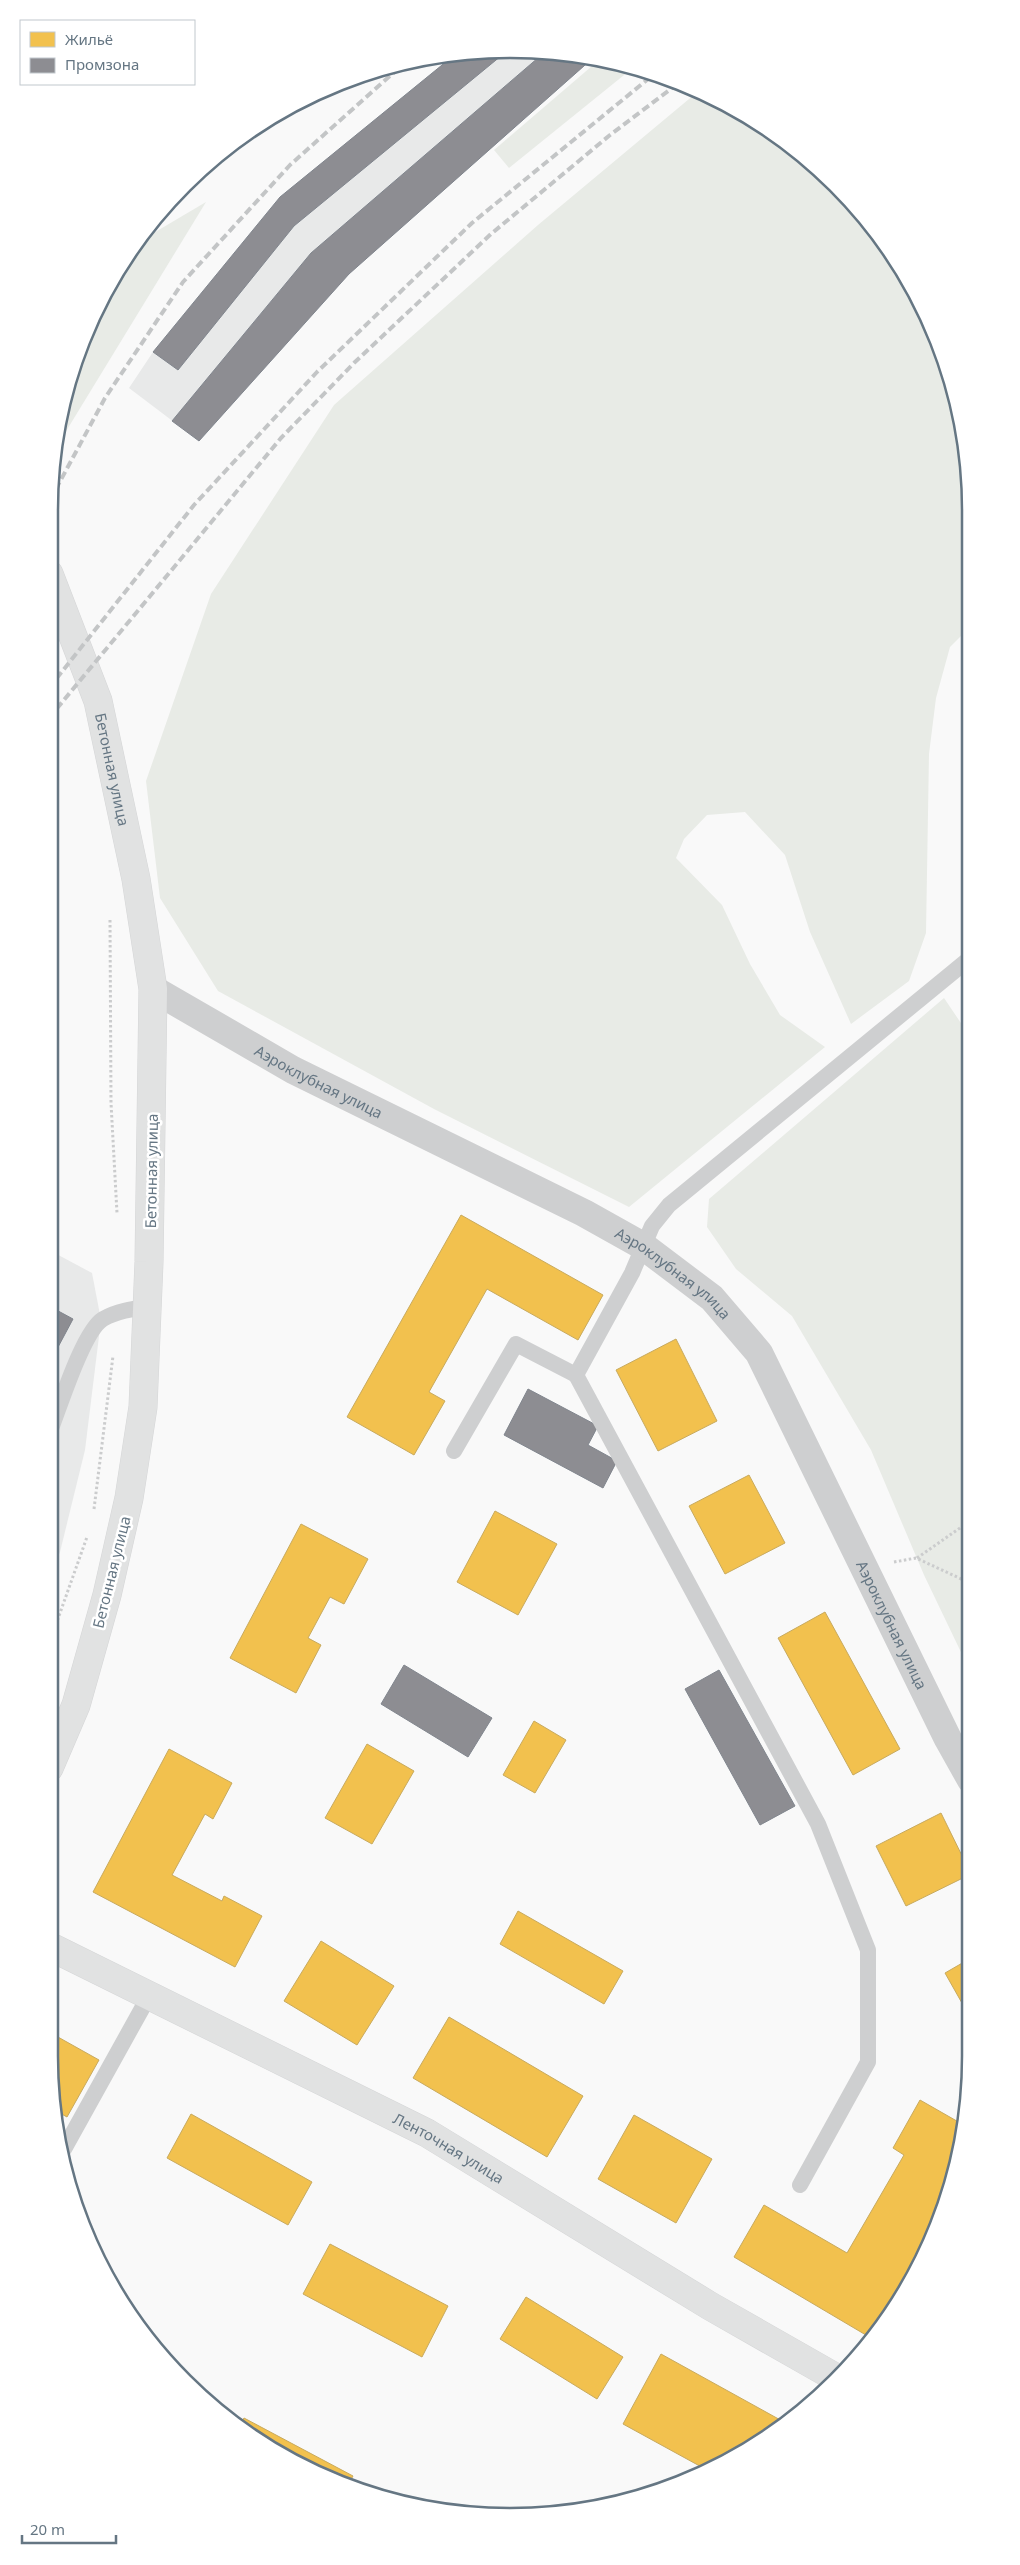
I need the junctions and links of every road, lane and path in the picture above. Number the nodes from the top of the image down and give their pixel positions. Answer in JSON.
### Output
{"nodes":[{"id":1,"x":58,"y":597,"type":"edge"},
{"id":2,"x":110,"y":915,"type":"dead end"},
{"id":3,"x":962,"y":964,"type":"edge"},
{"id":4,"x":153,"y":989,"type":"junction"},
{"id":5,"x":118,"y":1220,"type":"dead end"},
{"id":6,"x":643,"y":1246,"type":"junction"},
{"id":7,"x":147,"y":1307,"type":"junction"},
{"id":8,"x":118,"y":1312,"type":"junction"},
{"id":9,"x":576,"y":1375,"type":"junction"},
{"id":10,"x":58,"y":1411,"type":"edge"},
{"id":11,"x":454,"y":1451,"type":"dead end"},
{"id":12,"x":93,"y":1516,"type":"dead end"},
{"id":13,"x":962,"y":1526,"type":"edge"},
{"id":14,"x":88,"y":1534,"type":"dead end"},
{"id":15,"x":916,"y":1558,"type":"junction"},
{"id":16,"x":865,"y":1568,"type":"junction"},
{"id":17,"x":962,"y":1579,"type":"edge"},
{"id":18,"x":58,"y":1619,"type":"edge"},
{"id":19,"x":58,"y":1747,"type":"edge"},
{"id":20,"x":962,"y":1764,"type":"edge"},
{"id":21,"x":58,"y":1951,"type":"edge"},
{"id":22,"x":148,"y":1996,"type":"junction"},
{"id":23,"x":66,"y":2145,"type":"edge"},
{"id":24,"x":800,"y":2185,"type":"dead end"},
{"id":25,"x":830,"y":2375,"type":"edge"}],
"edges":[{"from":1,"to":4,"type":"street","name":"Бетонная улица"},
{"from":2,"to":5,"type":"path"},
{"from":3,"to":6,"type":"lane"},
{"from":4,"to":6,"type":"street","name":"Аэроклубная улица"},
{"from":4,"to":7,"type":"street","name":"Бетонная улица"},
{"from":6,"to":9,"type":"lane"},
{"from":6,"to":16,"type":"street","name":"Аэроклубная улица"},
{"from":7,"to":8,"type":"lane"},
{"from":7,"to":19,"type":"street","name":"Бетонная улица"},
{"from":8,"to":10,"type":"lane"},
{"from":8,"to":12,"type":"path"},
{"from":9,"to":11,"type":"lane"},
{"from":9,"to":24,"type":"lane"},
{"from":13,"to":15,"type":"path"},
{"from":14,"to":18,"type":"path"},
{"from":15,"to":16,"type":"path"},
{"from":15,"to":17,"type":"path"},
{"from":16,"to":20,"type":"street","name":"Аэроклубная улица"},
{"from":21,"to":22,"type":"street","name":"Ленточная улица"},
{"from":22,"to":23,"type":"lane"},
{"from":22,"to":25,"type":"street","name":"Ленточная улица"}]}
